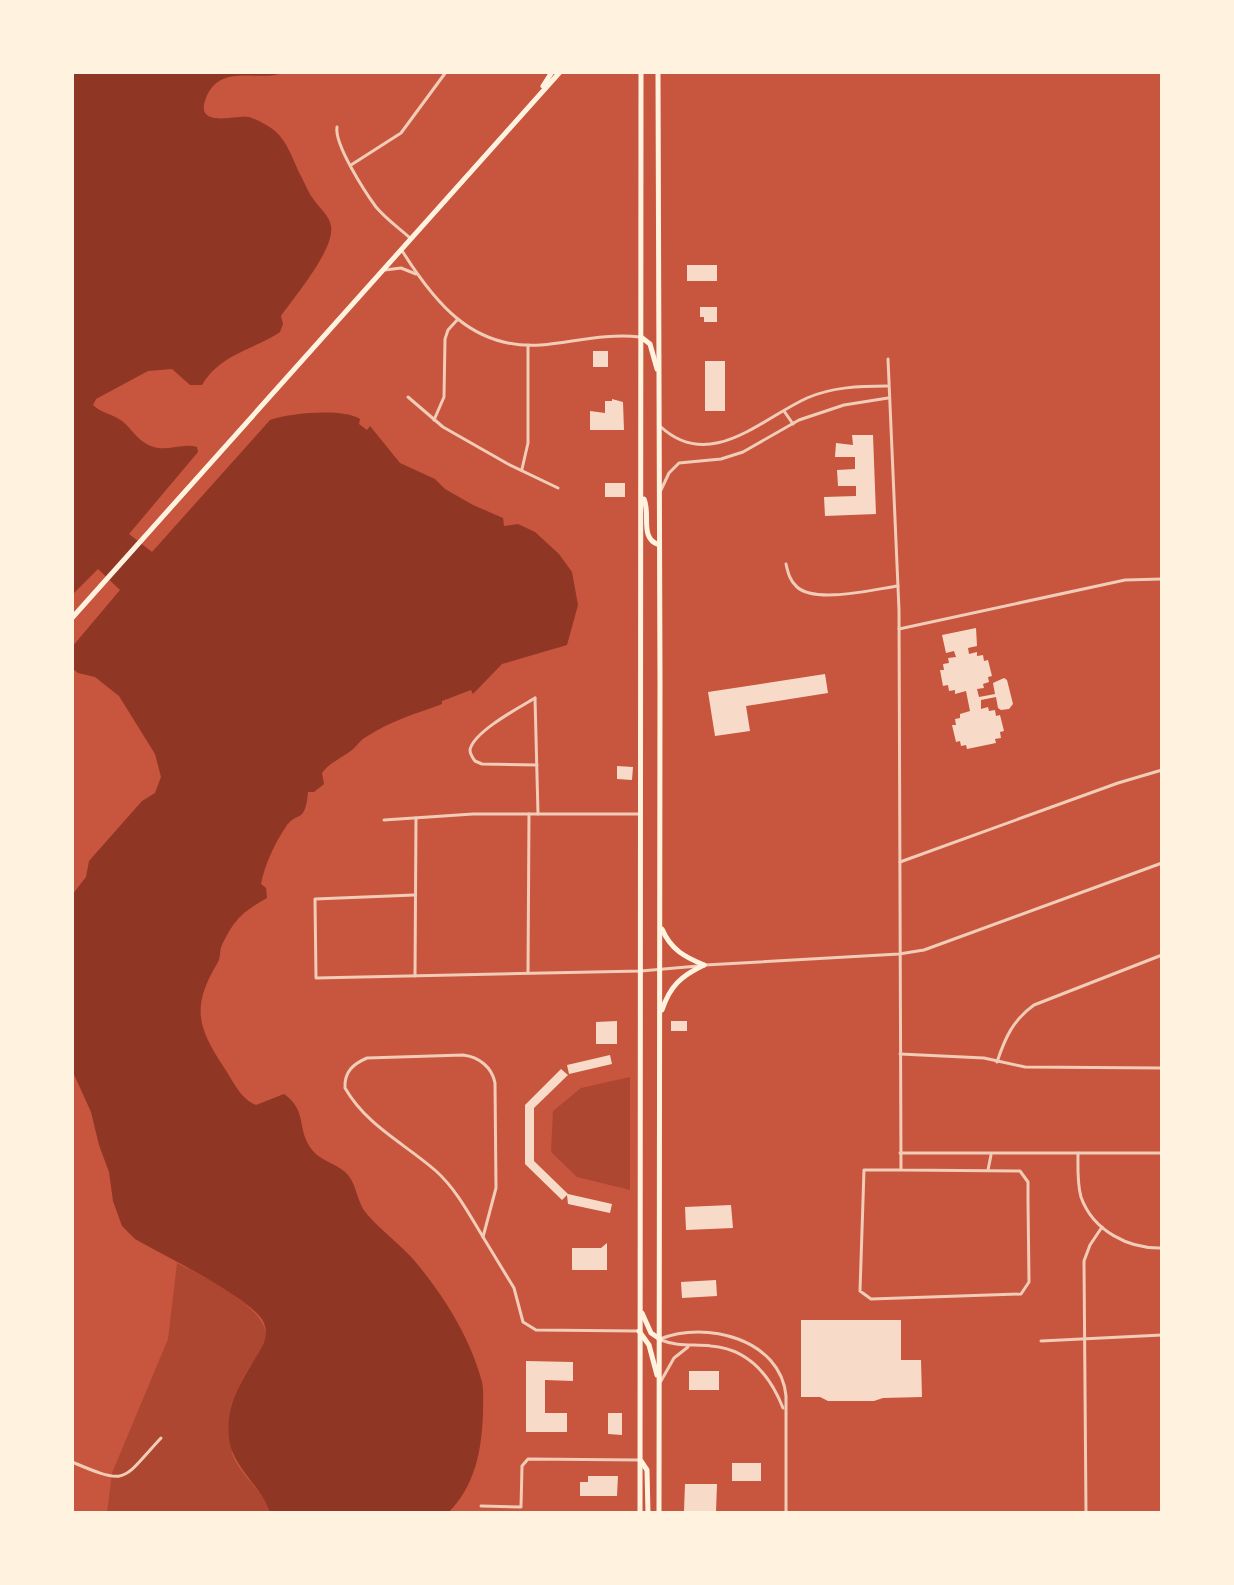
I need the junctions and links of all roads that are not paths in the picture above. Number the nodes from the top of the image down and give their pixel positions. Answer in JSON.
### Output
{"nodes":[{"id":1,"x":446,"y":72,"type":"edge"},
{"id":2,"x":552,"y":72,"type":"edge"},
{"id":3,"x":560,"y":72,"type":"edge"},
{"id":4,"x":641,"y":72,"type":"edge"},
{"id":5,"x":658,"y":72,"type":"edge"},
{"id":6,"x":536,"y":97,"type":"junction"},
{"id":7,"x":337,"y":127,"type":"dead end"},
{"id":8,"x":351,"y":165,"type":"junction"},
{"id":9,"x":410,"y":238,"type":"junction"},
{"id":10,"x":401,"y":249,"type":"junction"},
{"id":11,"x":381,"y":271,"type":"junction"},
{"id":12,"x":417,"y":275,"type":"junction"},
{"id":13,"x":458,"y":319,"type":"junction"},
{"id":14,"x":640,"y":337,"type":"junction"},
{"id":15,"x":528,"y":345,"type":"junction"},
{"id":16,"x":888,"y":359,"type":"dead end"},
{"id":17,"x":659,"y":374,"type":"junction"},
{"id":18,"x":887,"y":386,"type":"junction"},
{"id":19,"x":408,"y":397,"type":"dead end"},
{"id":20,"x":888,"y":398,"type":"junction"},
{"id":21,"x":784,"y":411,"type":"junction"},
{"id":22,"x":434,"y":420,"type":"junction"},
{"id":23,"x":793,"y":424,"type":"junction"},
{"id":24,"x":659,"y":426,"type":"junction"},
{"id":25,"x":522,"y":469,"type":"junction"},
{"id":26,"x":558,"y":488,"type":"dead end"},
{"id":27,"x":642,"y":495,"type":"junction"},
{"id":28,"x":658,"y":497,"type":"junction"},
{"id":29,"x":659,"y":545,"type":"junction"},
{"id":30,"x":786,"y":564,"type":"dead end"},
{"id":31,"x":1162,"y":579,"type":"edge"},
{"id":32,"x":898,"y":586,"type":"junction"},
{"id":33,"x":72,"y":618,"type":"edge"},
{"id":34,"x":899,"y":629,"type":"junction"},
{"id":35,"x":537,"y":765,"type":"junction"},
{"id":36,"x":1162,"y":770,"type":"edge"},
{"id":37,"x":529,"y":814,"type":"junction"},
{"id":38,"x":538,"y":814,"type":"junction"},
{"id":39,"x":641,"y":814,"type":"junction"},
{"id":40,"x":416,"y":818,"type":"junction"},
{"id":41,"x":384,"y":820,"type":"dead end"},
{"id":42,"x":900,"y":862,"type":"junction"},
{"id":43,"x":1162,"y":863,"type":"edge"},
{"id":44,"x":414,"y":895,"type":"junction"},
{"id":45,"x":660,"y":925,"type":"junction"},
{"id":46,"x":899,"y":954,"type":"junction"},
{"id":47,"x":1162,"y":955,"type":"edge"},
{"id":48,"x":704,"y":965,"type":"junction"},
{"id":49,"x":660,"y":969,"type":"junction"},
{"id":50,"x":641,"y":971,"type":"junction"},
{"id":51,"x":528,"y":973,"type":"junction"},
{"id":52,"x":415,"y":976,"type":"junction"},
{"id":53,"x":660,"y":1015,"type":"junction"},
{"id":54,"x":900,"y":1054,"type":"junction"},
{"id":55,"x":997,"y":1062,"type":"junction"},
{"id":56,"x":1162,"y":1068,"type":"edge"},
{"id":57,"x":900,"y":1153,"type":"junction"},
{"id":58,"x":1078,"y":1153,"type":"junction"},
{"id":59,"x":1162,"y":1153,"type":"edge"},
{"id":60,"x":991,"y":1155,"type":"junction"},
{"id":61,"x":901,"y":1170,"type":"junction"},
{"id":62,"x":988,"y":1170,"type":"junction"},
{"id":63,"x":1102,"y":1227,"type":"junction"},
{"id":64,"x":483,"y":1237,"type":"junction"},
{"id":65,"x":1162,"y":1248,"type":"edge"},
{"id":66,"x":640,"y":1309,"type":"junction"},
{"id":67,"x":639,"y":1331,"type":"junction"},
{"id":68,"x":1162,"y":1335,"type":"edge"},
{"id":69,"x":660,"y":1339,"type":"junction"},
{"id":70,"x":1086,"y":1339,"type":"junction"},
{"id":71,"x":1041,"y":1341,"type":"dead end"},
{"id":72,"x":689,"y":1346,"type":"junction"},
{"id":73,"x":659,"y":1384,"type":"junction"},
{"id":74,"x":784,"y":1412,"type":"junction"},
{"id":75,"x":161,"y":1438,"type":"dead end"},
{"id":76,"x":640,"y":1460,"type":"junction"},
{"id":77,"x":72,"y":1462,"type":"edge"},
{"id":78,"x":481,"y":1506,"type":"dead end"},
{"id":79,"x":640,"y":1513,"type":"edge"},
{"id":80,"x":648,"y":1513,"type":"edge"},
{"id":81,"x":659,"y":1513,"type":"edge"},
{"id":82,"x":786,"y":1513,"type":"edge"},
{"id":83,"x":1086,"y":1513,"type":"edge"}],
"edges":[{"from":1,"to":8,"type":"street"},
{"from":2,"to":6,"type":"main road"},
{"from":3,"to":6,"type":"main road"},
{"from":4,"to":14,"type":"main road"},
{"from":5,"to":17,"type":"main road"},
{"from":6,"to":9,"type":"main road"},
{"from":7,"to":8,"type":"street"},
{"from":8,"to":9,"type":"street"},
{"from":9,"to":10,"type":"main road"},
{"from":10,"to":11,"type":"main road"},
{"from":10,"to":12,"type":"street"},
{"from":11,"to":12,"type":"street"},
{"from":11,"to":33,"type":"main road"},
{"from":12,"to":13,"type":"street"},
{"from":13,"to":15,"type":"street"},
{"from":13,"to":22,"type":"street"},
{"from":14,"to":15,"type":"street"},
{"from":14,"to":17,"type":"main road"},
{"from":14,"to":27,"type":"main road"},
{"from":15,"to":25,"type":"street"},
{"from":16,"to":18,"type":"street"},
{"from":17,"to":24,"type":"main road"},
{"from":18,"to":20,"type":"street"},
{"from":18,"to":21,"type":"street"},
{"from":19,"to":22,"type":"street"},
{"from":20,"to":23,"type":"street"},
{"from":20,"to":32,"type":"street"},
{"from":21,"to":23,"type":"street"},
{"from":21,"to":24,"type":"street"},
{"from":22,"to":25,"type":"street"},
{"from":23,"to":28,"type":"street"},
{"from":24,"to":28,"type":"main road"},
{"from":25,"to":26,"type":"street"},
{"from":27,"to":29,"type":"main road"},
{"from":27,"to":39,"type":"main road"},
{"from":28,"to":29,"type":"main road"},
{"from":29,"to":45,"type":"main road"},
{"from":30,"to":32,"type":"street"},
{"from":31,"to":34,"type":"street"},
{"from":32,"to":34,"type":"street"},
{"from":34,"to":42,"type":"street"},
{"from":35,"to":35,"type":"street"},
{"from":35,"to":38,"type":"street"},
{"from":36,"to":42,"type":"street"},
{"from":37,"to":38,"type":"street"},
{"from":37,"to":40,"type":"street"},
{"from":37,"to":51,"type":"street"},
{"from":38,"to":39,"type":"street"},
{"from":39,"to":50,"type":"main road"},
{"from":40,"to":41,"type":"street"},
{"from":40,"to":44,"type":"street"},
{"from":42,"to":46,"type":"street"},
{"from":43,"to":46,"type":"street"},
{"from":44,"to":52,"type":"street"},
{"from":44,"to":52,"type":"street"},
{"from":45,"to":48,"type":"main road"},
{"from":45,"to":49,"type":"main road"},
{"from":46,"to":48,"type":"street"},
{"from":46,"to":54,"type":"street"},
{"from":47,"to":55,"type":"street"},
{"from":48,"to":49,"type":"street"},
{"from":48,"to":53,"type":"main road"},
{"from":49,"to":50,"type":"street"},
{"from":49,"to":53,"type":"main road"},
{"from":50,"to":51,"type":"street"},
{"from":50,"to":66,"type":"main road"},
{"from":51,"to":52,"type":"street"},
{"from":53,"to":69,"type":"main road"},
{"from":54,"to":55,"type":"street"},
{"from":54,"to":57,"type":"street"},
{"from":55,"to":56,"type":"street"},
{"from":57,"to":60,"type":"street"},
{"from":57,"to":61,"type":"street"},
{"from":58,"to":59,"type":"street"},
{"from":58,"to":60,"type":"street"},
{"from":58,"to":63,"type":"street"},
{"from":60,"to":62,"type":"street"},
{"from":61,"to":62,"type":"street"},
{"from":61,"to":62,"type":"street"},
{"from":63,"to":65,"type":"street"},
{"from":63,"to":70,"type":"street"},
{"from":64,"to":64,"type":"street"},
{"from":64,"to":67,"type":"street"},
{"from":66,"to":67,"type":"main road"},
{"from":66,"to":69,"type":"main road"},
{"from":67,"to":73,"type":"main road"},
{"from":67,"to":76,"type":"main road"},
{"from":68,"to":70,"type":"street"},
{"from":69,"to":72,"type":"street"},
{"from":69,"to":73,"type":"main road"},
{"from":69,"to":74,"type":"street"},
{"from":70,"to":71,"type":"street"},
{"from":70,"to":83,"type":"street"},
{"from":72,"to":73,"type":"street"},
{"from":72,"to":74,"type":"street"},
{"from":73,"to":81,"type":"main road"},
{"from":74,"to":82,"type":"street"},
{"from":75,"to":77,"type":"street"},
{"from":76,"to":78,"type":"street"},
{"from":76,"to":79,"type":"main road"},
{"from":76,"to":80,"type":"main road"}]}
